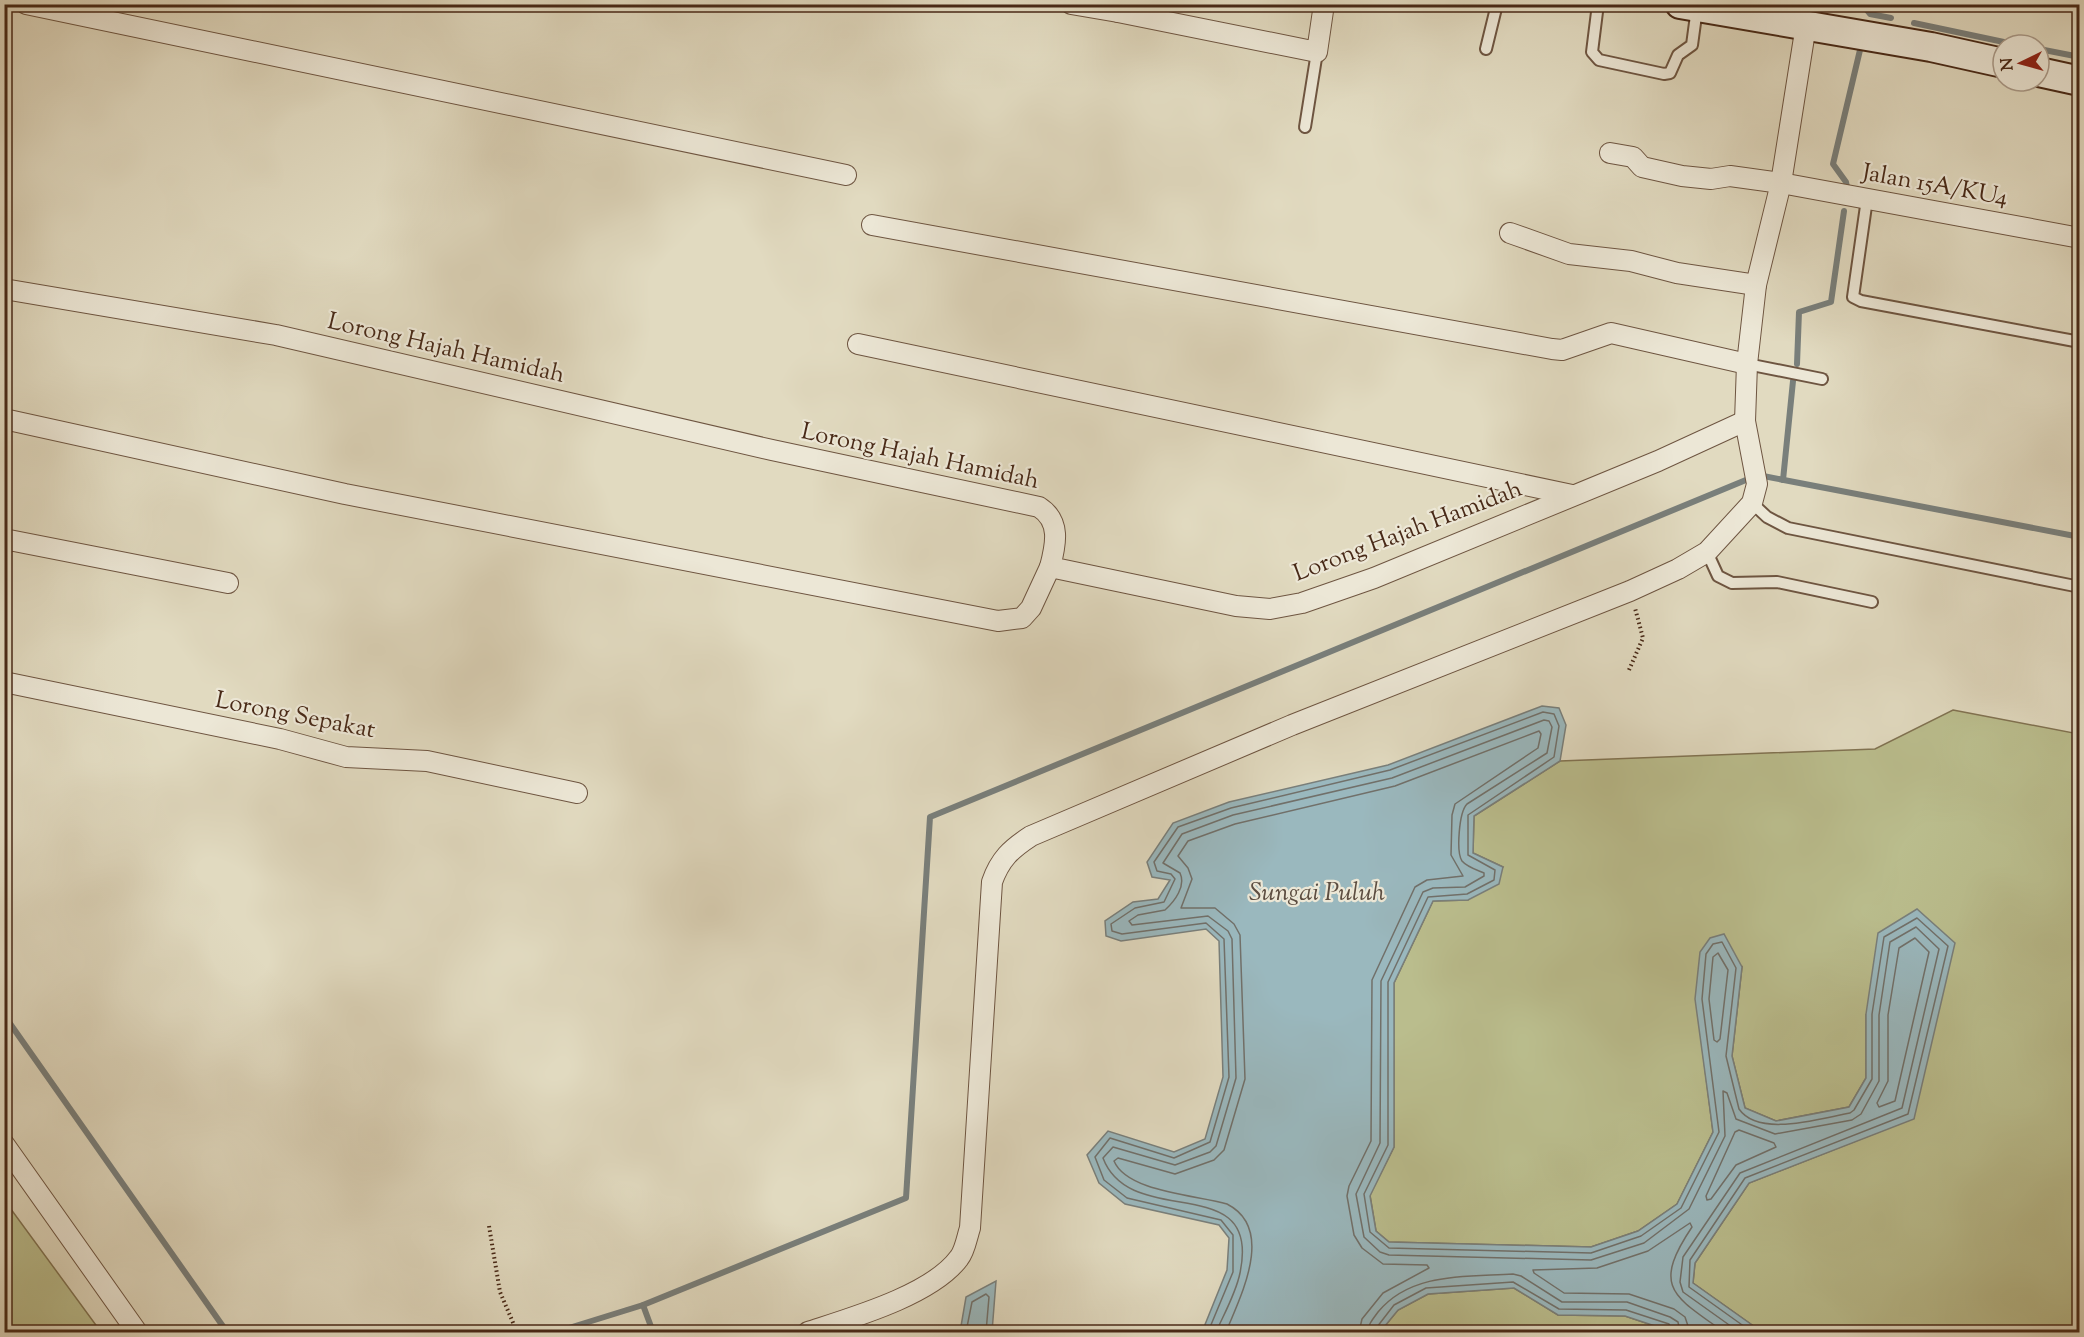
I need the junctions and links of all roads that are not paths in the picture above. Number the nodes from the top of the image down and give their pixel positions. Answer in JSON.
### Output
{"nodes":[{"id":1,"x":26,"y":4,"type":"edge"},
{"id":2,"x":1071,"y":4,"type":"edge"},
{"id":3,"x":1324,"y":4,"type":"edge"},
{"id":4,"x":1497,"y":4,"type":"edge"},
{"id":5,"x":1598,"y":4,"type":"edge"},
{"id":6,"x":1689,"y":6,"type":"edge"},
{"id":7,"x":1118,"y":8,"type":"edge"},
{"id":8,"x":1808,"y":15,"type":"edge"},
{"id":9,"x":1486,"y":48,"type":"dead end"},
{"id":10,"x":1317,"y":52,"type":"junction"},
{"id":11,"x":1991,"y":60,"type":"edge"},
{"id":12,"x":2051,"y":75,"type":"edge"},
{"id":13,"x":2079,"y":81,"type":"edge"},
{"id":14,"x":1305,"y":127,"type":"dead end"},
{"id":15,"x":1610,"y":153,"type":"dead end"},
{"id":16,"x":846,"y":175,"type":"dead end"},
{"id":17,"x":1781,"y":183,"type":"junction"},
{"id":18,"x":1867,"y":199,"type":"junction"},
{"id":19,"x":872,"y":225,"type":"dead end"},
{"id":20,"x":1510,"y":233,"type":"dead end"},
{"id":21,"x":2079,"y":238,"type":"edge"},
{"id":22,"x":1755,"y":285,"type":"junction"},
{"id":23,"x":4,"y":289,"type":"edge"},
{"id":24,"x":2079,"y":342,"type":"edge"},
{"id":25,"x":858,"y":344,"type":"dead end"},
{"id":26,"x":1747,"y":364,"type":"junction"},
{"id":27,"x":1822,"y":379,"type":"dead end"},
{"id":28,"x":4,"y":419,"type":"edge"},
{"id":29,"x":1745,"y":421,"type":"junction"},
{"id":30,"x":1754,"y":494,"type":"junction"},
{"id":31,"x":1572,"y":495,"type":"junction"},
{"id":32,"x":4,"y":539,"type":"edge"},
{"id":33,"x":1707,"y":552,"type":"junction"},
{"id":34,"x":1050,"y":567,"type":"junction"},
{"id":35,"x":228,"y":584,"type":"dead end"},
{"id":36,"x":2079,"y":587,"type":"edge"},
{"id":37,"x":1872,"y":602,"type":"dead end"},
{"id":38,"x":4,"y":682,"type":"edge"},
{"id":39,"x":577,"y":793,"type":"dead end"},
{"id":40,"x":4,"y":1144,"type":"edge"},
{"id":41,"x":865,"y":1323,"type":"edge"},
{"id":42,"x":137,"y":1332,"type":"edge"},
{"id":43,"x":808,"y":1332,"type":"edge"}],
"edges":[{"from":1,"to":16,"type":"street"},
{"from":2,"to":7,"type":"street"},
{"from":3,"to":10,"type":"street"},
{"from":4,"to":9,"type":"lane"},
{"from":5,"to":6,"type":"lane"},
{"from":6,"to":8,"type":"street"},
{"from":7,"to":10,"type":"street"},
{"from":8,"to":11,"type":"street"},
{"from":8,"to":17,"type":"street"},
{"from":10,"to":14,"type":"lane"},
{"from":12,"to":13,"type":"street"},
{"from":15,"to":17,"type":"street","name":"Jalan 15A/KU4"},
{"from":17,"to":18,"type":"street","name":"Jalan 15A/KU4"},
{"from":17,"to":22,"type":"street"},
{"from":18,"to":21,"type":"street","name":"Jalan 15A/KU4"},
{"from":18,"to":24,"type":"lane"},
{"from":19,"to":26,"type":"street"},
{"from":20,"to":22,"type":"street"},
{"from":22,"to":26,"type":"street"},
{"from":23,"to":34,"type":"street","name":"Lorong Hajah Hamidah"},
{"from":25,"to":31,"type":"street"},
{"from":26,"to":27,"type":"lane"},
{"from":26,"to":29,"type":"street"},
{"from":28,"to":34,"type":"street"},
{"from":29,"to":30,"type":"street"},
{"from":29,"to":31,"type":"street","name":"Lorong Hajah Hamidah"},
{"from":30,"to":33,"type":"street"},
{"from":30,"to":36,"type":"lane"},
{"from":31,"to":34,"type":"street","name":"Lorong Hajah Hamidah"},
{"from":32,"to":35,"type":"street"},
{"from":33,"to":37,"type":"lane"},
{"from":33,"to":41,"type":"street"},
{"from":38,"to":39,"type":"street","name":"Lorong Sepakat"},
{"from":40,"to":42,"type":"street"},
{"from":41,"to":43,"type":"street"}]}
